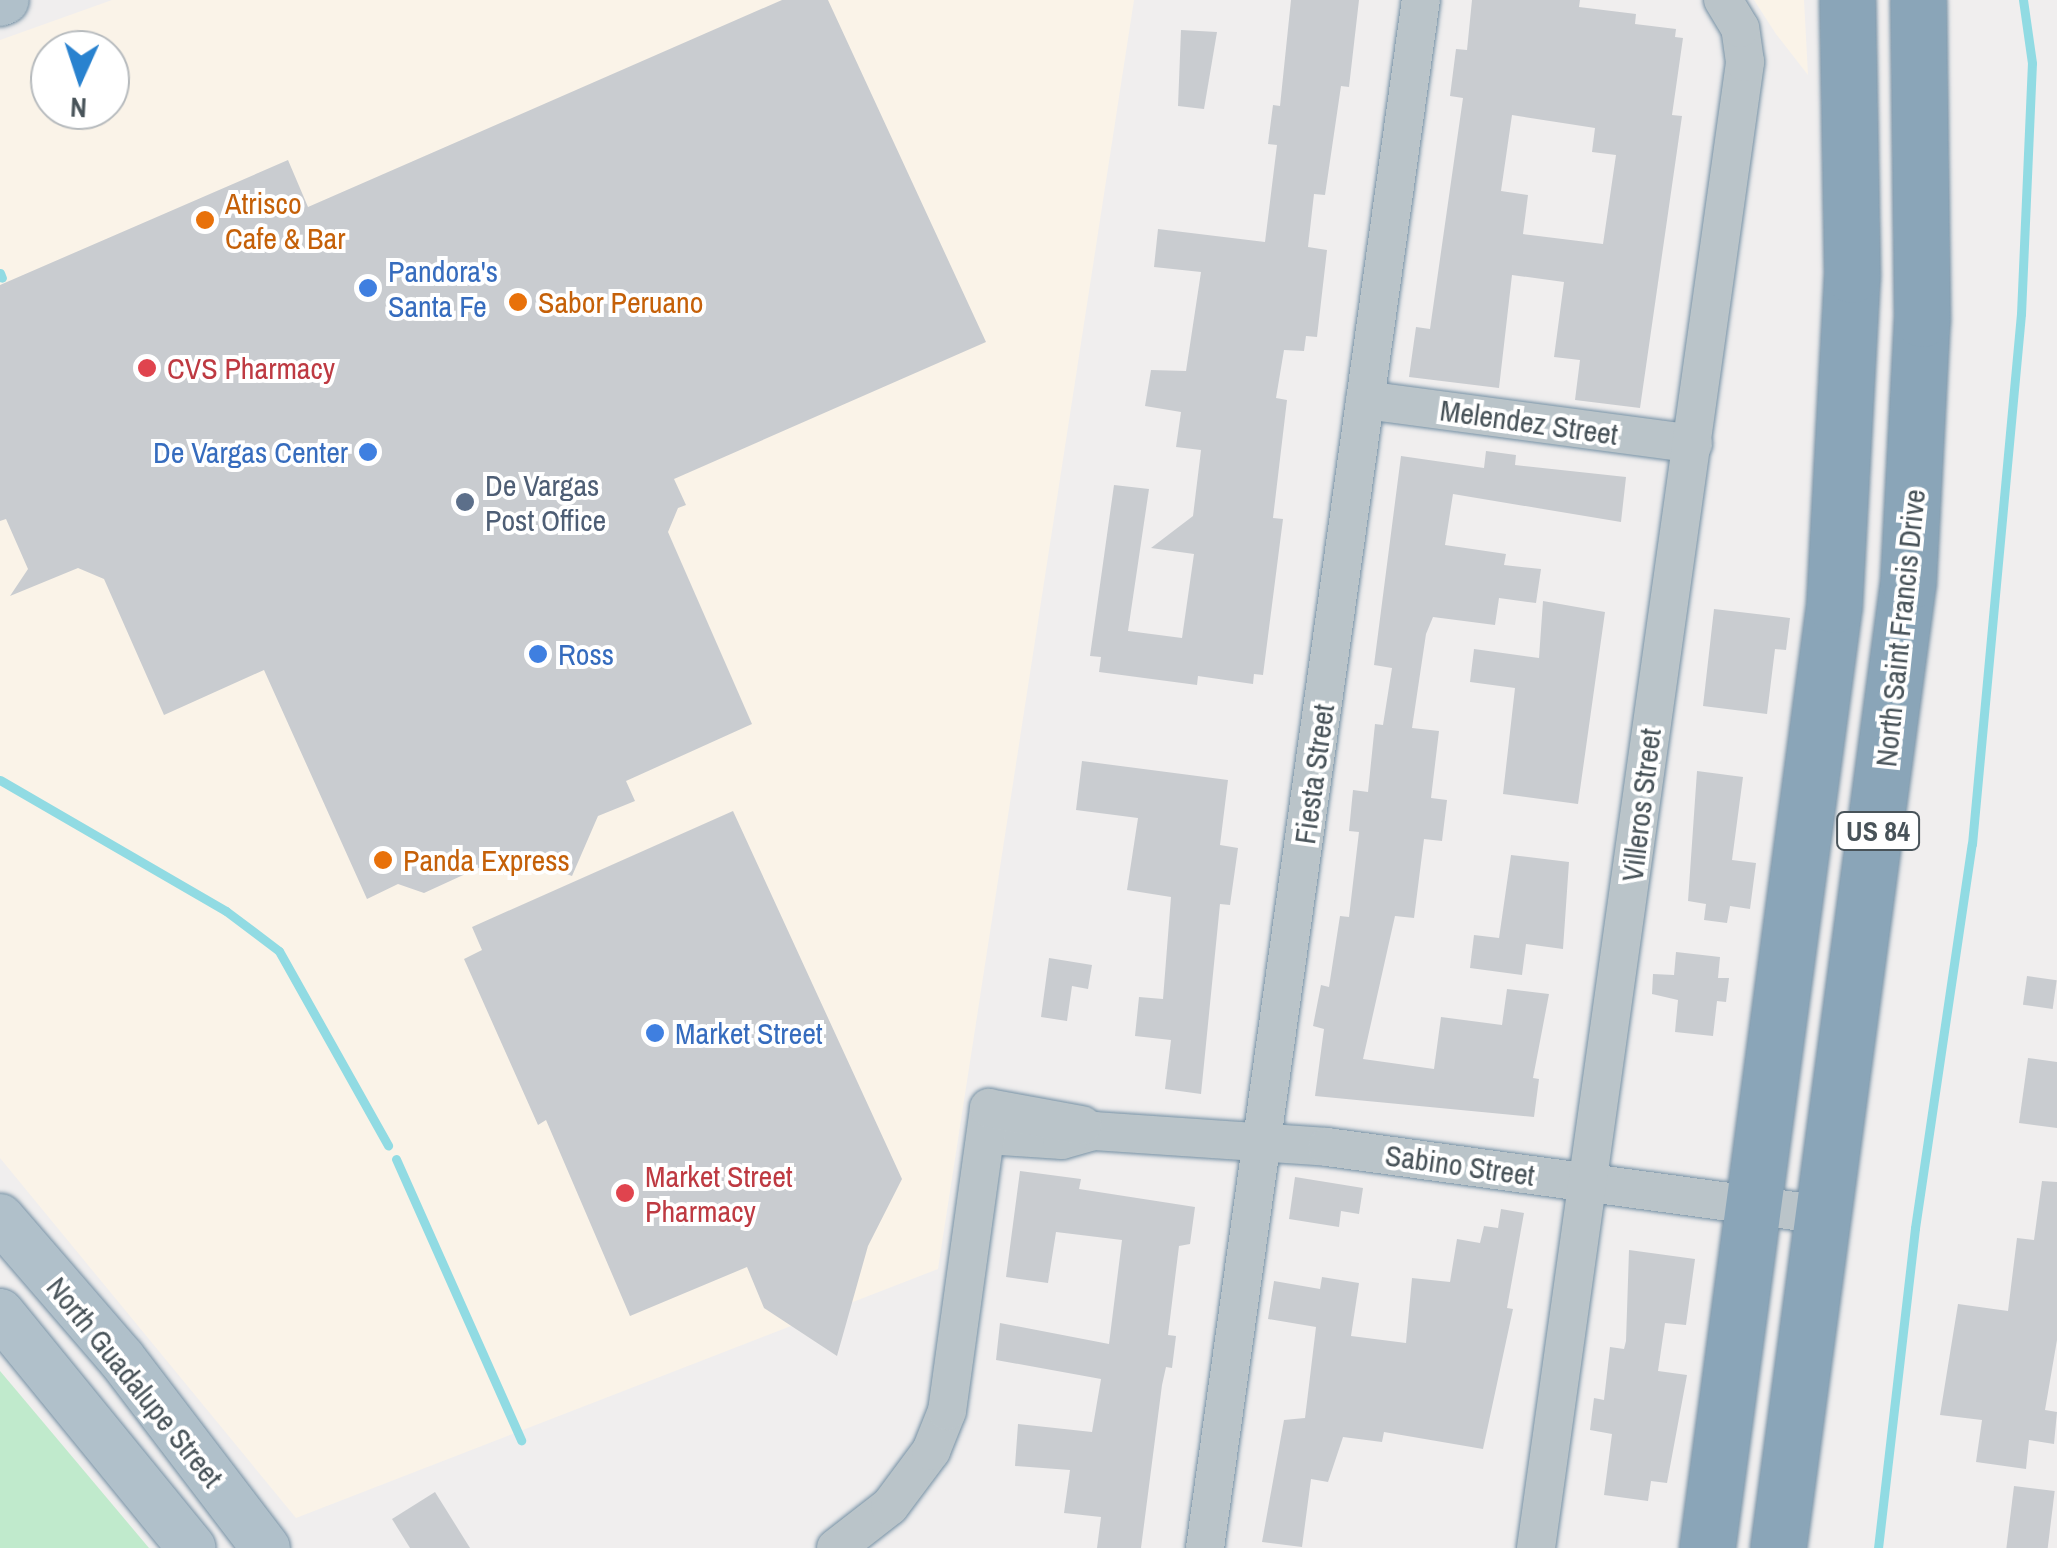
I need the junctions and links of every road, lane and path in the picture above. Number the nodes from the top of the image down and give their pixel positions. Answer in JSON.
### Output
{"nodes":[{"id":1,"x":1421,"y":0,"type":"edge"},
{"id":2,"x":1723,"y":0,"type":"edge"},
{"id":3,"x":1847,"y":0,"type":"edge"},
{"id":4,"x":1918,"y":0,"type":"edge"},
{"id":5,"x":1365,"y":400,"type":"junction"},
{"id":6,"x":1692,"y":444,"type":"junction"},
{"id":7,"x":1263,"y":1141,"type":"junction"},
{"id":8,"x":1590,"y":1183,"type":"junction"},
{"id":9,"x":1754,"y":1205,"type":"junction"},
{"id":10,"x":1824,"y":1215,"type":"junction"},
{"id":11,"x":0,"y":1218,"type":"edge"},
{"id":12,"x":0,"y":1312,"type":"edge"},
{"id":13,"x":192,"y":1548,"type":"edge"},
{"id":14,"x":266,"y":1548,"type":"edge"},
{"id":15,"x":836,"y":1548,"type":"edge"},
{"id":16,"x":1205,"y":1548,"type":"edge"},
{"id":17,"x":1536,"y":1548,"type":"edge"},
{"id":18,"x":1707,"y":1548,"type":"edge"},
{"id":19,"x":1778,"y":1548,"type":"edge"}],
"edges":[{"from":1,"to":5,"type":"street","name":"Fiesta Street"},
{"from":2,"to":6,"type":"street","name":"Villeros Street"},
{"from":3,"to":9,"type":"highway","number":"US 84"},
{"from":4,"to":10,"type":"highway","name":"North Saint Francis Drive","number":"US 84"},
{"from":5,"to":6,"type":"street","name":"Melendez Street"},
{"from":5,"to":7,"type":"street","name":"Fiesta Street"},
{"from":6,"to":8,"type":"street","name":"Villeros Street"},
{"from":7,"to":8,"type":"street","name":"Sabino Street"},
{"from":7,"to":15,"type":"street","name":"Sabino Street"},
{"from":7,"to":16,"type":"street","name":"Fiesta Street"},
{"from":8,"to":9,"type":"street","name":"Sabino Street"},
{"from":8,"to":17,"type":"street","name":"Villeros Street"},
{"from":9,"to":10,"type":"street","name":"Sabino Street"},
{"from":9,"to":18,"type":"highway","number":"US 84"},
{"from":10,"to":19,"type":"highway","name":"North Saint Francis Drive","number":"US 84"},
{"from":11,"to":14,"type":"main road","name":"North Guadalupe Street"},
{"from":12,"to":13,"type":"main road","name":"North Guadalupe Street"}]}
